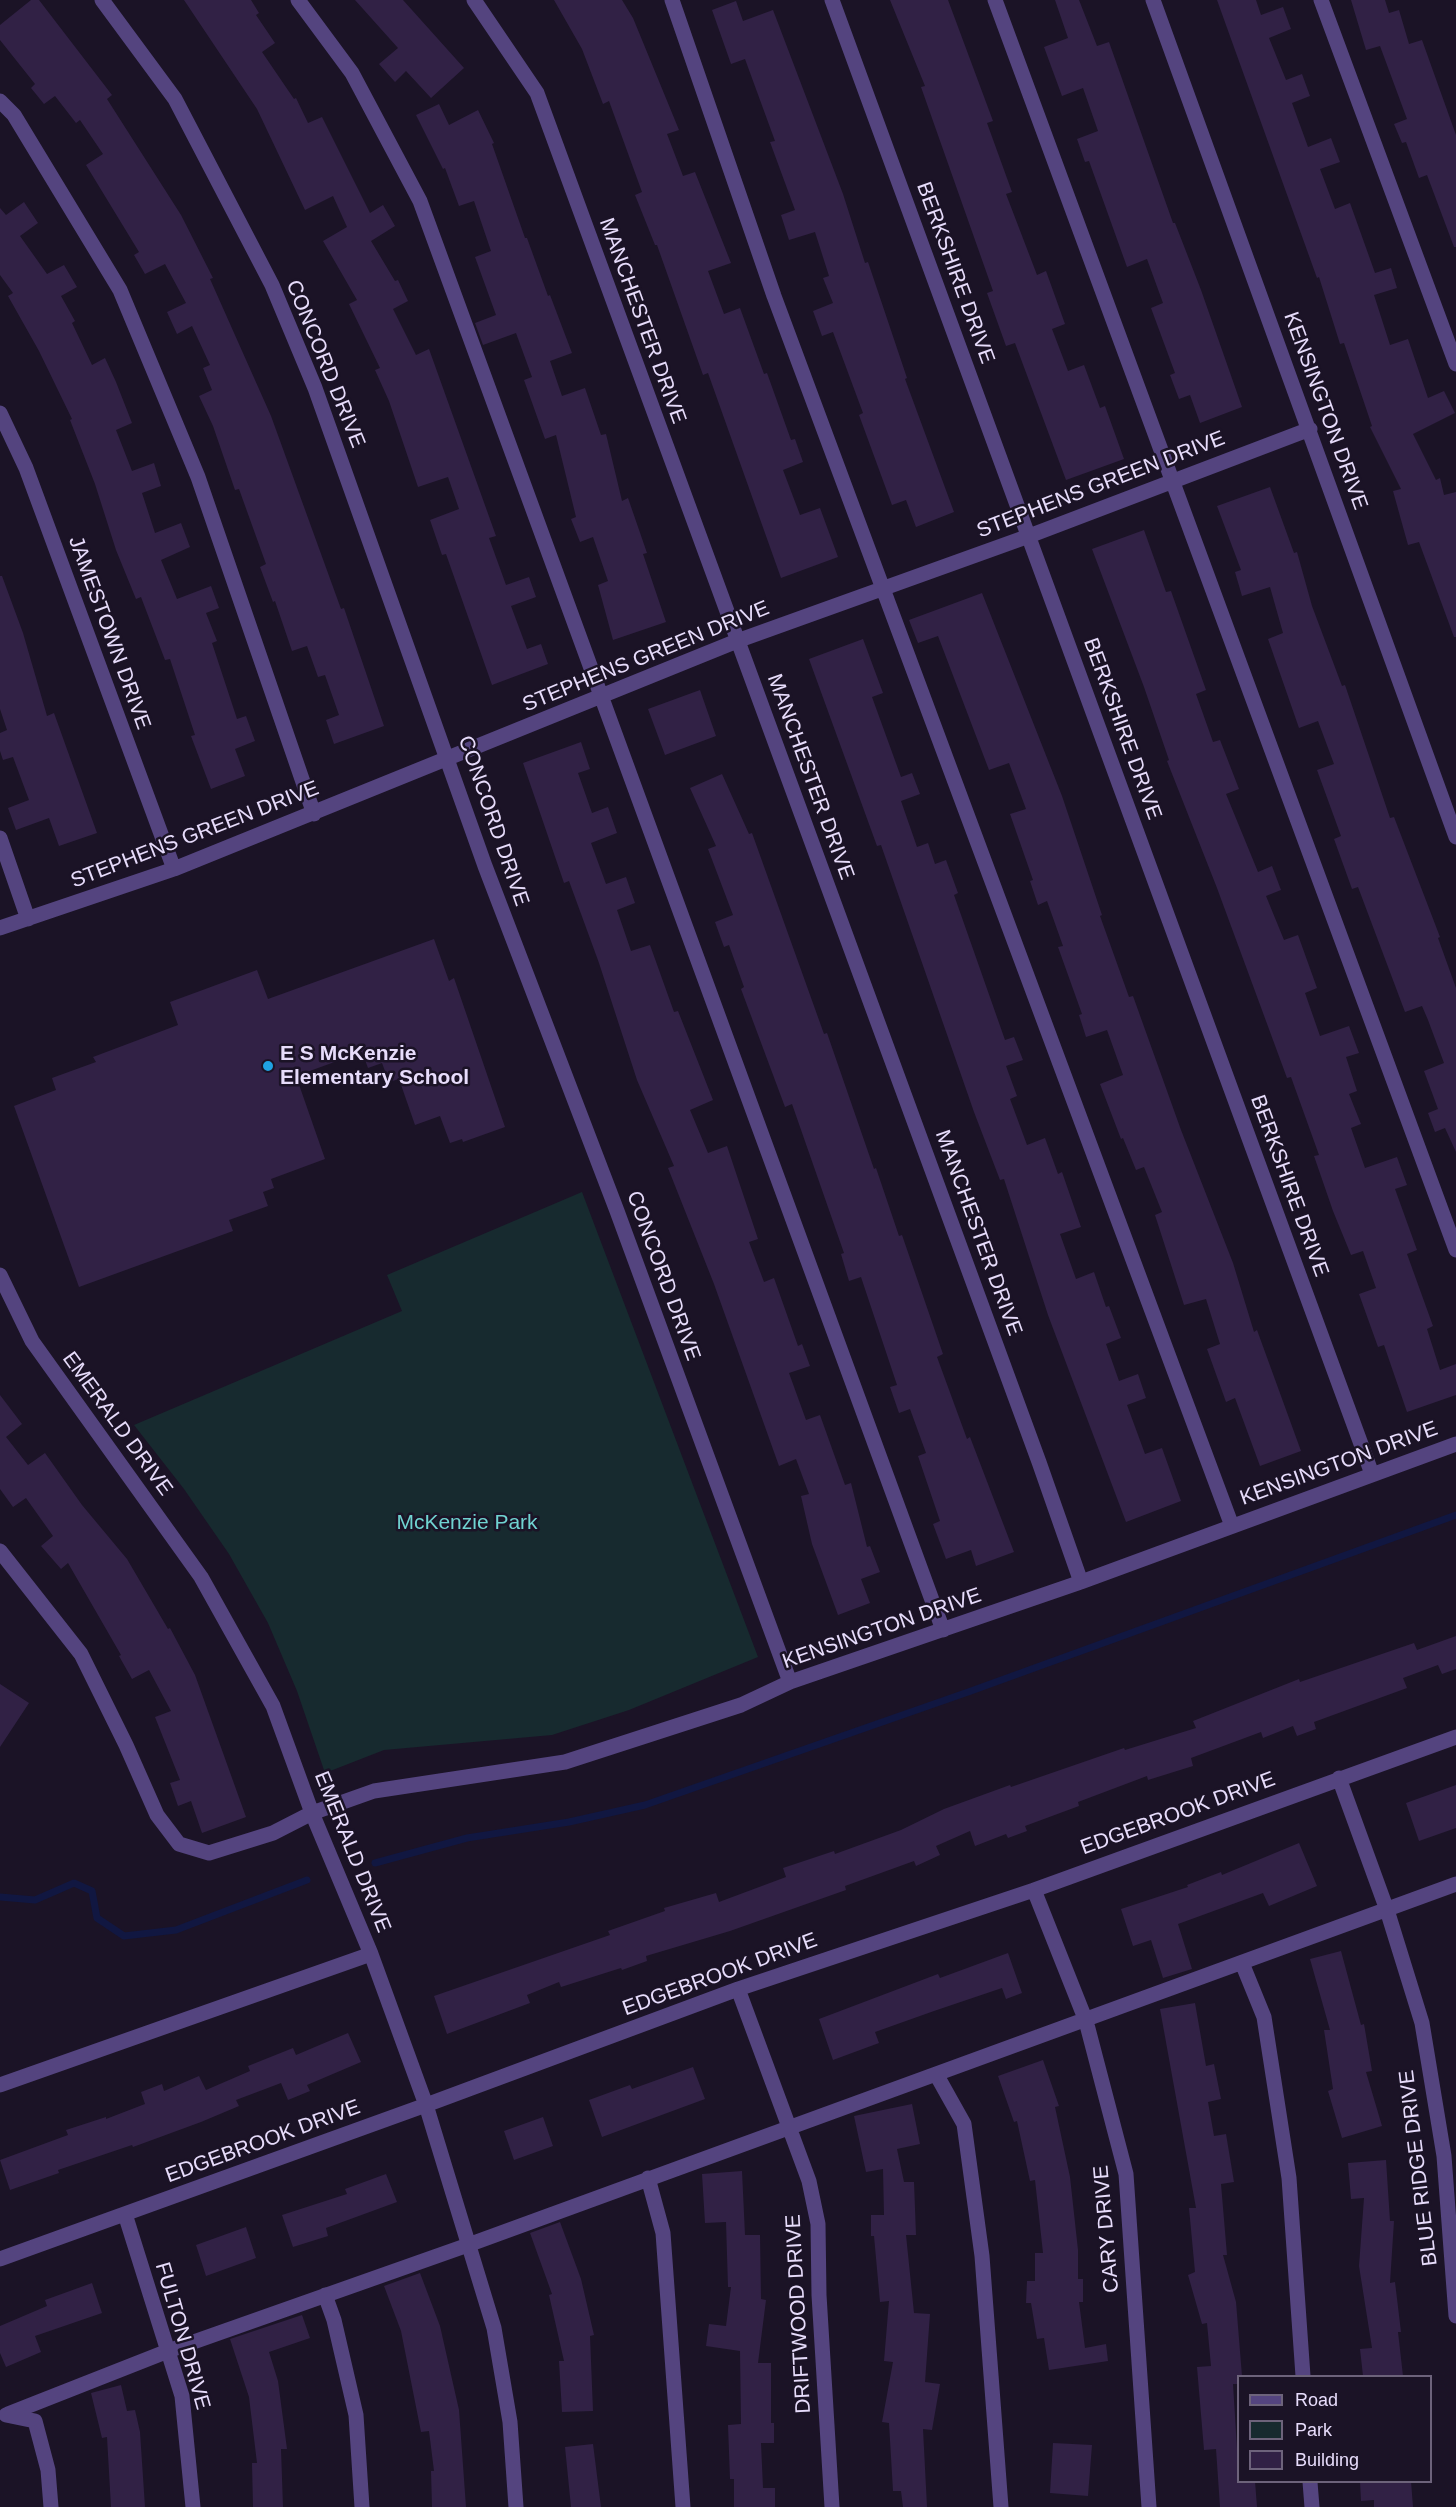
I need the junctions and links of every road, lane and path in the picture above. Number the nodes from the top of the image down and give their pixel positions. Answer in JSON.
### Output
{"nodes":[{"id":1,"x":102,"y":0,"type":"edge"},
{"id":2,"x":298,"y":0,"type":"edge"},
{"id":3,"x":474,"y":0,"type":"edge"},
{"id":4,"x":672,"y":0,"type":"edge"},
{"id":5,"x":832,"y":0,"type":"edge"},
{"id":6,"x":995,"y":0,"type":"edge"},
{"id":7,"x":1153,"y":0,"type":"edge"},
{"id":8,"x":1321,"y":0,"type":"edge"},
{"id":9,"x":0,"y":101,"type":"edge"},
{"id":10,"x":1456,"y":364,"type":"edge"},
{"id":11,"x":0,"y":412,"type":"edge"},
{"id":12,"x":1310,"y":429,"type":"junction"},
{"id":13,"x":1172,"y":480,"type":"junction"},
{"id":14,"x":1029,"y":536,"type":"junction"},
{"id":15,"x":885,"y":588,"type":"junction"},
{"id":16,"x":737,"y":641,"type":"junction"},
{"id":17,"x":601,"y":698,"type":"junction"},
{"id":18,"x":449,"y":760,"type":"junction"},
{"id":19,"x":314,"y":814,"type":"junction"},
{"id":20,"x":1456,"y":837,"type":"edge"},
{"id":21,"x":0,"y":838,"type":"edge"},
{"id":22,"x":174,"y":869,"type":"junction"},
{"id":23,"x":28,"y":919,"type":"junction"},
{"id":24,"x":0,"y":928,"type":"edge"},
{"id":25,"x":1456,"y":1250,"type":"edge"},
{"id":26,"x":0,"y":1275,"type":"edge"},
{"id":27,"x":1456,"y":1443,"type":"edge"},
{"id":28,"x":1372,"y":1474,"type":"junction"},
{"id":29,"x":1232,"y":1526,"type":"junction"},
{"id":30,"x":0,"y":1551,"type":"edge"},
{"id":31,"x":1081,"y":1582,"type":"junction"},
{"id":32,"x":942,"y":1630,"type":"junction"},
{"id":33,"x":790,"y":1682,"type":"junction"},
{"id":34,"x":1456,"y":1737,"type":"edge"},
{"id":35,"x":1339,"y":1778,"type":"junction"},
{"id":36,"x":312,"y":1813,"type":"junction"},
{"id":37,"x":1456,"y":1884,"type":"edge"},
{"id":38,"x":1034,"y":1890,"type":"junction"},
{"id":39,"x":1387,"y":1910,"type":"junction"},
{"id":40,"x":371,"y":1954,"type":"junction"},
{"id":41,"x":1242,"y":1963,"type":"junction"},
{"id":42,"x":738,"y":1989,"type":"junction"},
{"id":43,"x":1086,"y":2021,"type":"junction"},
{"id":44,"x":936,"y":2074,"type":"junction"},
{"id":45,"x":0,"y":2085,"type":"edge"},
{"id":46,"x":426,"y":2105,"type":"junction"},
{"id":47,"x":789,"y":2126,"type":"junction"},
{"id":48,"x":648,"y":2178,"type":"junction"},
{"id":49,"x":125,"y":2214,"type":"junction"},
{"id":50,"x":468,"y":2245,"type":"junction"},
{"id":51,"x":0,"y":2259,"type":"edge"},
{"id":52,"x":325,"y":2295,"type":"junction"},
{"id":53,"x":1456,"y":2316,"type":"edge"},
{"id":54,"x":168,"y":2351,"type":"junction"},
{"id":55,"x":1303,"y":2375,"type":"edge"},
{"id":56,"x":4,"y":2415,"type":"edge"},
{"id":57,"x":1310,"y":2483,"type":"edge"},
{"id":58,"x":51,"y":2507,"type":"edge"},
{"id":59,"x":193,"y":2507,"type":"edge"},
{"id":60,"x":362,"y":2507,"type":"edge"},
{"id":61,"x":516,"y":2507,"type":"edge"},
{"id":62,"x":682,"y":2507,"type":"edge"},
{"id":63,"x":832,"y":2507,"type":"edge"},
{"id":64,"x":1001,"y":2507,"type":"edge"},
{"id":65,"x":1149,"y":2507,"type":"edge"},
{"id":66,"x":1312,"y":2507,"type":"edge"}],
"edges":[{"from":1,"to":18,"type":"street","name":"CONCORD DRIVE"},
{"from":2,"to":17,"type":"street"},
{"from":3,"to":16,"type":"street","name":"MANCHESTER DRIVE"},
{"from":4,"to":15,"type":"street"},
{"from":5,"to":14,"type":"street","name":"BERKSHIRE DRIVE"},
{"from":6,"to":13,"type":"street"},
{"from":7,"to":12,"type":"street","name":"KENSINGTON DRIVE"},
{"from":8,"to":10,"type":"street"},
{"from":9,"to":19,"type":"street"},
{"from":11,"to":22,"type":"street","name":"JAMESTOWN DRIVE"},
{"from":12,"to":13,"type":"street","name":"STEPHENS GREEN DRIVE"},
{"from":12,"to":20,"type":"street","name":"KENSINGTON DRIVE"},
{"from":13,"to":14,"type":"street","name":"STEPHENS GREEN DRIVE"},
{"from":13,"to":25,"type":"street"},
{"from":14,"to":15,"type":"street","name":"STEPHENS GREEN DRIVE"},
{"from":14,"to":28,"type":"street","name":"BERKSHIRE DRIVE"},
{"from":15,"to":16,"type":"street","name":"STEPHENS GREEN DRIVE"},
{"from":15,"to":29,"type":"street"},
{"from":16,"to":17,"type":"street","name":"STEPHENS GREEN DRIVE"},
{"from":16,"to":31,"type":"street","name":"MANCHESTER DRIVE"},
{"from":17,"to":18,"type":"street","name":"STEPHENS GREEN DRIVE"},
{"from":17,"to":32,"type":"street"},
{"from":18,"to":19,"type":"street","name":"STEPHENS GREEN DRIVE"},
{"from":18,"to":33,"type":"street","name":"CONCORD DRIVE"},
{"from":19,"to":22,"type":"street","name":"STEPHENS GREEN DRIVE"},
{"from":21,"to":23,"type":"street"},
{"from":22,"to":23,"type":"street","name":"STEPHENS GREEN DRIVE"},
{"from":23,"to":24,"type":"street","name":"STEPHENS GREEN DRIVE"},
{"from":26,"to":36,"type":"street","name":"EMERALD DRIVE"},
{"from":27,"to":28,"type":"street","name":"KENSINGTON DRIVE"},
{"from":28,"to":29,"type":"street","name":"KENSINGTON DRIVE"},
{"from":29,"to":31,"type":"street","name":"KENSINGTON DRIVE"},
{"from":30,"to":36,"type":"street","name":"KENSINGTON DRIVE"},
{"from":31,"to":32,"type":"street","name":"KENSINGTON DRIVE"},
{"from":32,"to":33,"type":"street","name":"KENSINGTON DRIVE"},
{"from":33,"to":36,"type":"street","name":"KENSINGTON DRIVE"},
{"from":34,"to":35,"type":"street","name":"EDGEBROOK DRIVE"},
{"from":35,"to":38,"type":"street","name":"EDGEBROOK DRIVE"},
{"from":35,"to":39,"type":"street","name":"BLUE RIDGE DRIVE"},
{"from":36,"to":40,"type":"street","name":"EMERALD DRIVE"},
{"from":37,"to":39,"type":"street"},
{"from":38,"to":42,"type":"street","name":"EDGEBROOK DRIVE"},
{"from":38,"to":43,"type":"street","name":"CARY DRIVE"},
{"from":39,"to":41,"type":"street"},
{"from":39,"to":53,"type":"street","name":"BLUE RIDGE DRIVE"},
{"from":40,"to":45,"type":"street"},
{"from":40,"to":46,"type":"street","name":"EMERALD DRIVE"},
{"from":41,"to":43,"type":"street"},
{"from":41,"to":55,"type":"street"},
{"from":42,"to":46,"type":"street","name":"EDGEBROOK DRIVE"},
{"from":42,"to":47,"type":"street","name":"DRIFTWOOD DRIVE"},
{"from":43,"to":44,"type":"street"},
{"from":43,"to":65,"type":"street","name":"CARY DRIVE"},
{"from":44,"to":47,"type":"street"},
{"from":44,"to":64,"type":"street"},
{"from":46,"to":49,"type":"street","name":"EDGEBROOK DRIVE"},
{"from":46,"to":50,"type":"street","name":"EMERALD DRIVE"},
{"from":47,"to":48,"type":"street"},
{"from":47,"to":63,"type":"street","name":"DRIFTWOOD DRIVE"},
{"from":48,"to":50,"type":"street"},
{"from":48,"to":62,"type":"street"},
{"from":49,"to":51,"type":"street","name":"EDGEBROOK DRIVE"},
{"from":49,"to":54,"type":"street","name":"FULTON DRIVE"},
{"from":50,"to":52,"type":"street"},
{"from":50,"to":61,"type":"street","name":"EMERALD DRIVE"},
{"from":52,"to":54,"type":"street"},
{"from":52,"to":60,"type":"street"},
{"from":54,"to":56,"type":"street"},
{"from":54,"to":59,"type":"street","name":"FULTON DRIVE"},
{"from":56,"to":58,"type":"street"},
{"from":57,"to":66,"type":"street"}]}
